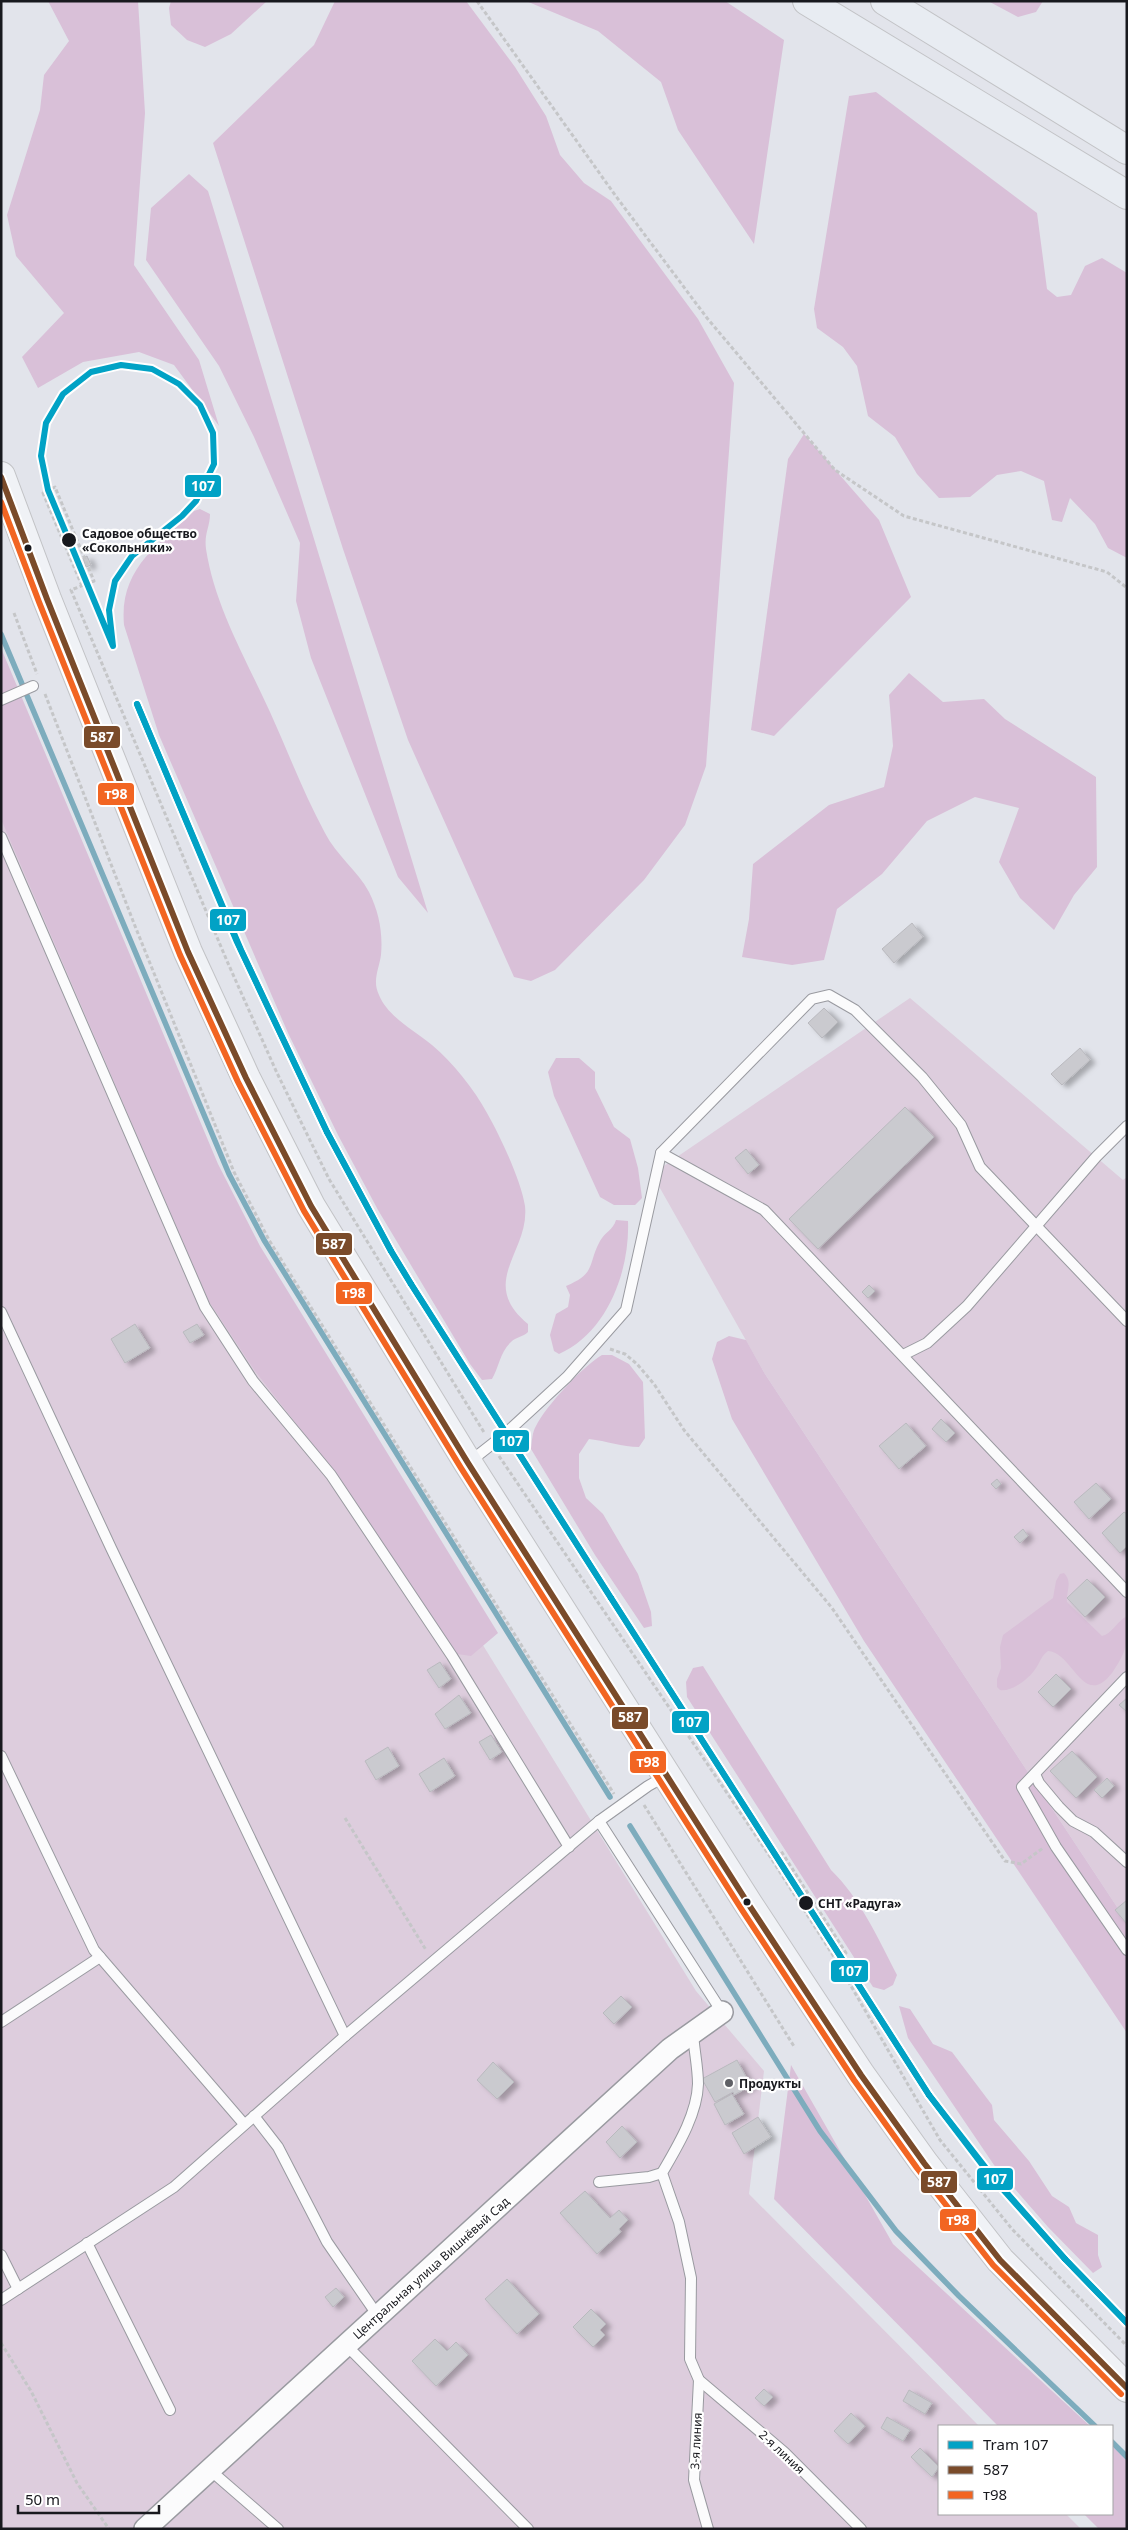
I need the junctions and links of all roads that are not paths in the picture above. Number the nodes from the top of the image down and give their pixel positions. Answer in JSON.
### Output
{"nodes":[{"id":1,"x":807,"y":1,"type":"edge"},
{"id":2,"x":885,"y":1,"type":"edge"},
{"id":3,"x":1127,"y":150,"type":"edge"},
{"id":4,"x":1127,"y":195,"type":"edge"},
{"id":5,"x":1,"y":476,"type":"edge"},
{"id":6,"x":37,"y":685,"type":"road end"},
{"id":7,"x":5,"y":698,"type":"edge"},
{"id":8,"x":1,"y":837,"type":"edge"},
{"id":9,"x":1127,"y":1126,"type":"edge"},
{"id":10,"x":661,"y":1153,"type":"junction"},
{"id":11,"x":1036,"y":1227,"type":"junction"},
{"id":12,"x":1,"y":1312,"type":"edge"},
{"id":13,"x":1127,"y":1321,"type":"edge"},
{"id":14,"x":903,"y":1355,"type":"junction"},
{"id":15,"x":468,"y":1463,"type":"junction"},
{"id":16,"x":1127,"y":1592,"type":"edge"},
{"id":17,"x":1127,"y":1677,"type":"edge"},
{"id":18,"x":1,"y":1756,"type":"edge"},
{"id":19,"x":1035,"y":1774,"type":"junction"},
{"id":20,"x":667,"y":1776,"type":"junction"},
{"id":21,"x":599,"y":1821,"type":"junction"},
{"id":22,"x":569,"y":1847,"type":"junction"},
{"id":23,"x":1127,"y":1862,"type":"edge"},
{"id":24,"x":1127,"y":1950,"type":"edge"},
{"id":25,"x":100,"y":1956,"type":"junction"},
{"id":26,"x":722,"y":2012,"type":"joint"},
{"id":27,"x":1,"y":2022,"type":"edge"},
{"id":28,"x":693,"y":2033,"type":"junction"},
{"id":29,"x":345,"y":2036,"type":"junction"},
{"id":30,"x":254,"y":2116,"type":"junction"},
{"id":31,"x":244,"y":2124,"type":"junction"},
{"id":32,"x":662,"y":2173,"type":"junction"},
{"id":33,"x":599,"y":2182,"type":"dead end"},
{"id":34,"x":87,"y":2243,"type":"junction"},
{"id":35,"x":1,"y":2254,"type":"edge"},
{"id":36,"x":18,"y":2289,"type":"junction"},
{"id":37,"x":1,"y":2300,"type":"edge"},
{"id":38,"x":378,"y":2316,"type":"junction"},
{"id":39,"x":346,"y":2345,"type":"junction"},
{"id":40,"x":699,"y":2380,"type":"junction"},
{"id":41,"x":1127,"y":2388,"type":"edge"},
{"id":42,"x":170,"y":2410,"type":"dead end"},
{"id":43,"x":210,"y":2470,"type":"junction"},
{"id":44,"x":145,"y":2529,"type":"edge"},
{"id":45,"x":278,"y":2529,"type":"edge"},
{"id":46,"x":528,"y":2529,"type":"edge"},
{"id":47,"x":708,"y":2529,"type":"edge"},
{"id":48,"x":861,"y":2529,"type":"edge"}],
"edges":[{"from":1,"to":4,"type":"highway"},
{"from":2,"to":3,"type":"highway"},
{"from":5,"to":15,"type":"main road"},
{"from":6,"to":7,"type":"lane"},
{"from":8,"to":22,"type":"lane"},
{"from":9,"to":11,"type":"lane"},
{"from":10,"to":11,"type":"lane"},
{"from":10,"to":14,"type":"lane"},
{"from":10,"to":15,"type":"lane"},
{"from":11,"to":13,"type":"lane"},
{"from":11,"to":14,"type":"lane"},
{"from":12,"to":29,"type":"lane"},
{"from":14,"to":16,"type":"lane"},
{"from":15,"to":20,"type":"main road"},
{"from":17,"to":19,"type":"lane"},
{"from":18,"to":25,"type":"lane"},
{"from":19,"to":23,"type":"lane"},
{"from":19,"to":24,"type":"lane"},
{"from":20,"to":21,"type":"lane"},
{"from":20,"to":41,"type":"main road"},
{"from":21,"to":22,"type":"lane"},
{"from":21,"to":26,"type":"lane"},
{"from":22,"to":29,"type":"lane"},
{"from":25,"to":27,"type":"lane"},
{"from":25,"to":31,"type":"lane"},
{"from":26,"to":28,"type":"street","name":"Центральная улица Вишнёвый Сад"},
{"from":28,"to":32,"type":"lane"},
{"from":28,"to":38,"type":"street","name":"Центральная улица Вишнёвый Сад"},
{"from":29,"to":30,"type":"lane"},
{"from":30,"to":31,"type":"lane"},
{"from":30,"to":38,"type":"lane"},
{"from":31,"to":34,"type":"lane"},
{"from":32,"to":33,"type":"lane"},
{"from":32,"to":40,"type":"lane"},
{"from":34,"to":36,"type":"lane"},
{"from":34,"to":42,"type":"lane"},
{"from":35,"to":36,"type":"lane"},
{"from":36,"to":37,"type":"lane"},
{"from":38,"to":39,"type":"street","name":"Центральная улица Вишнёвый Сад"},
{"from":39,"to":43,"type":"street","name":"Центральная улица Вишнёвый Сад"},
{"from":39,"to":46,"type":"lane"},
{"from":40,"to":47,"type":"lane","name":"3-я линия"},
{"from":40,"to":48,"type":"lane","name":"2-я линия"},
{"from":43,"to":44,"type":"street","name":"Центральная улица Вишнёвый Сад"},
{"from":43,"to":45,"type":"lane"}]}
